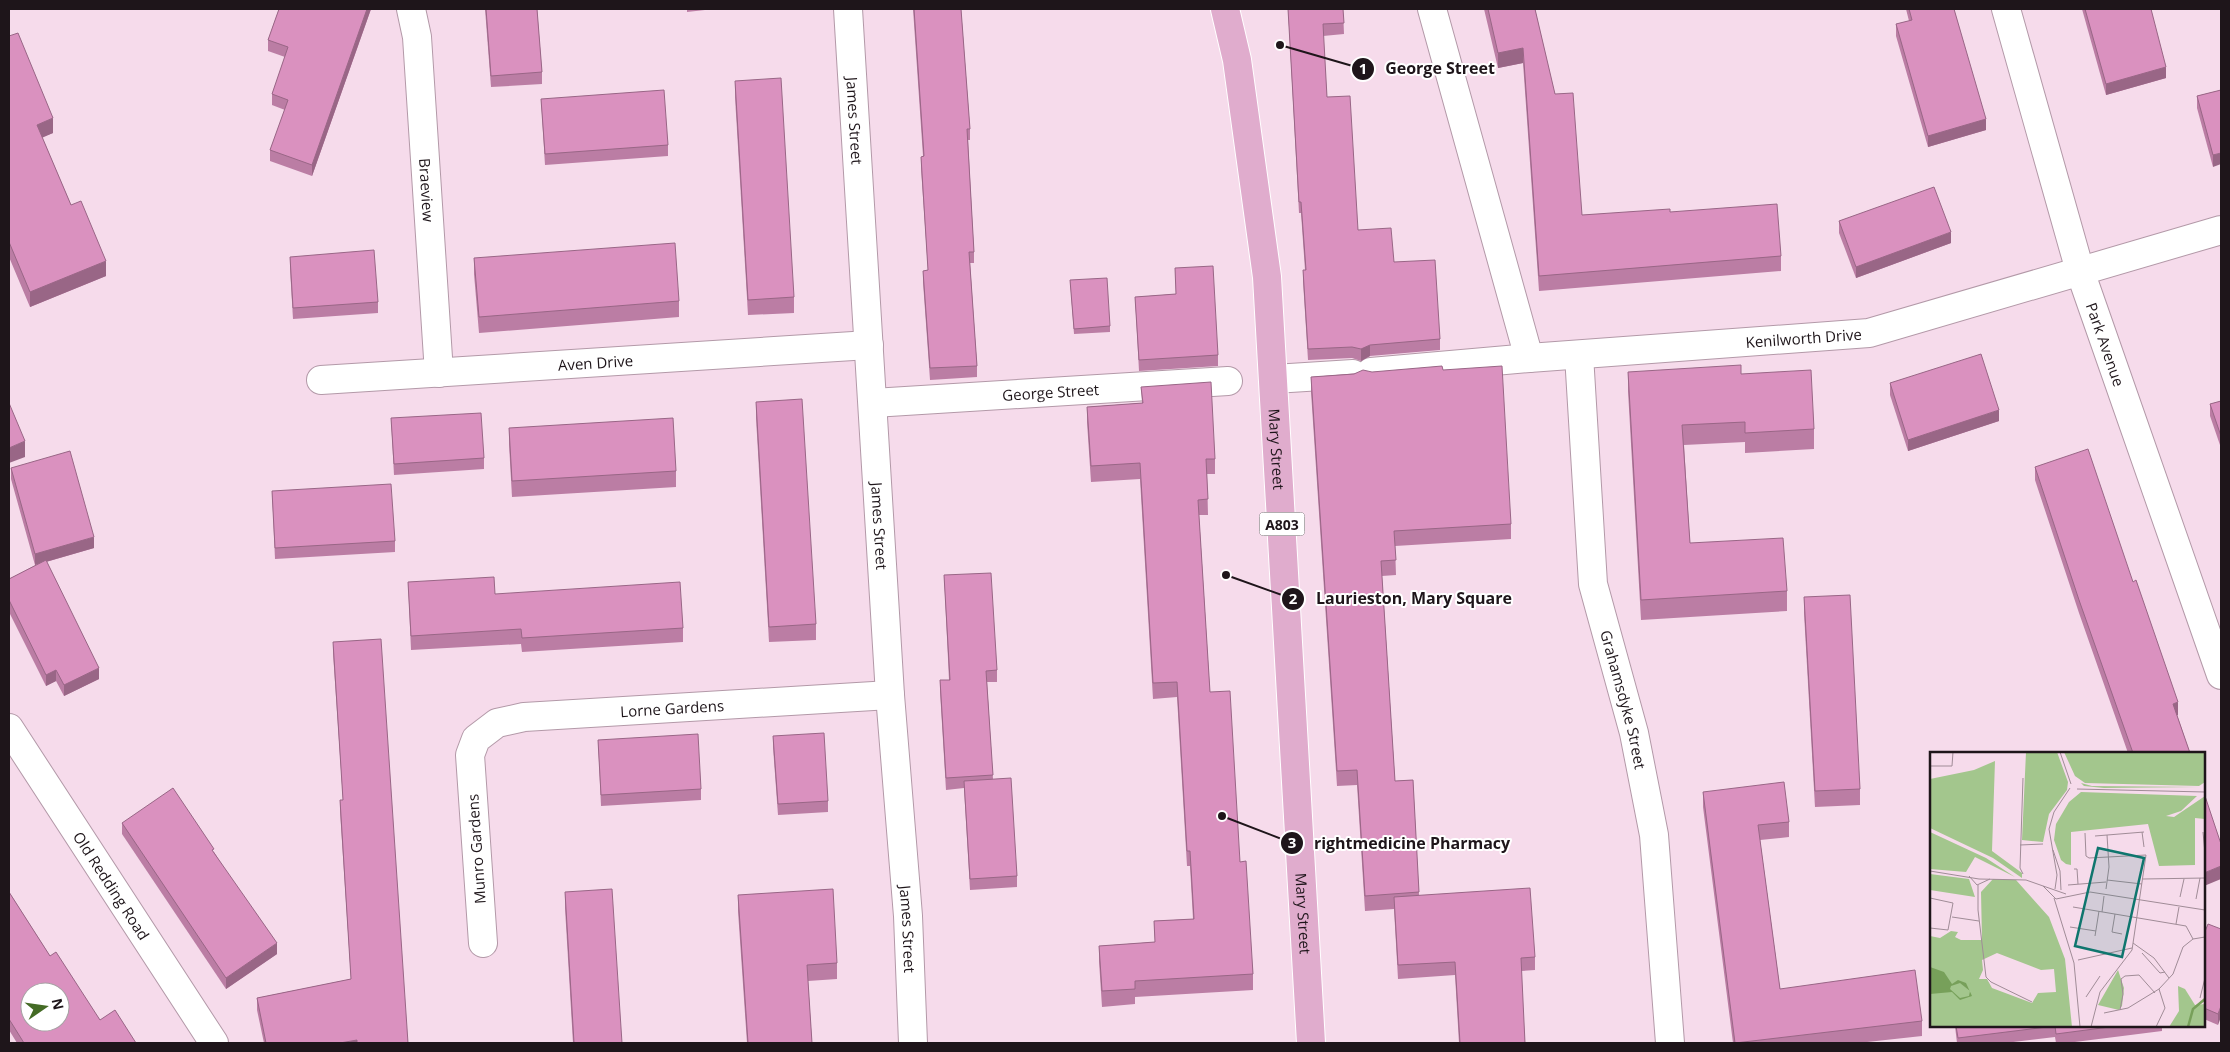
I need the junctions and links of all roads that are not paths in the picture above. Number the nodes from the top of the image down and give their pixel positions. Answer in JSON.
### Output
{"nodes":[{"id":1,"x":411,"y":9,"type":"edge"},
{"id":2,"x":848,"y":9,"type":"edge"},
{"id":3,"x":1225,"y":9,"type":"edge"},
{"id":4,"x":1432,"y":9,"type":"edge"},
{"id":5,"x":2006,"y":9,"type":"edge"},
{"id":6,"x":2221,"y":230,"type":"edge"},
{"id":7,"x":2080,"y":272,"type":"junction"},
{"id":8,"x":869,"y":345,"type":"junction"},
{"id":9,"x":1579,"y":355,"type":"junction"},
{"id":10,"x":1529,"y":358,"type":"junction"},
{"id":11,"x":439,"y":373,"type":"junction"},
{"id":12,"x":1274,"y":379,"type":"junction"},
{"id":13,"x":321,"y":380,"type":"dead end"},
{"id":14,"x":1228,"y":382,"type":"dead end"},
{"id":15,"x":873,"y":403,"type":"junction"},
{"id":16,"x":2221,"y":675,"type":"edge"},
{"id":17,"x":890,"y":695,"type":"junction"},
{"id":18,"x":9,"y":728,"type":"edge"},
{"id":19,"x":470,"y":755,"type":"joint"},
{"id":20,"x":483,"y":943,"type":"dead end"},
{"id":21,"x":214,"y":1043,"type":"edge"},
{"id":22,"x":913,"y":1043,"type":"edge"},
{"id":23,"x":1311,"y":1043,"type":"edge"},
{"id":24,"x":1670,"y":1043,"type":"edge"}],
"edges":[{"from":1,"to":11,"type":"street","name":"Braeview"},
{"from":2,"to":8,"type":"street","name":"James Street"},
{"from":3,"to":12,"type":"main road","name":"Mary Street","number":"A803"},
{"from":4,"to":10,"type":"street"},
{"from":5,"to":7,"type":"street","name":"Park Avenue"},
{"from":6,"to":7,"type":"street","name":"Kenilworth Drive"},
{"from":7,"to":9,"type":"street","name":"Kenilworth Drive"},
{"from":7,"to":16,"type":"street","name":"Park Avenue"},
{"from":8,"to":11,"type":"street","name":"Aven Drive"},
{"from":8,"to":15,"type":"street","name":"James Street"},
{"from":9,"to":10,"type":"street","name":"Kenilworth Drive"},
{"from":9,"to":24,"type":"street","name":"Grahamsdyke Street"},
{"from":10,"to":12,"type":"street","name":"Kenilworth Drive"},
{"from":11,"to":13,"type":"street","name":"Aven Drive"},
{"from":12,"to":23,"type":"main road","name":"Mary Street","number":"A803"},
{"from":14,"to":15,"type":"street","name":"George Street"},
{"from":15,"to":17,"type":"street","name":"James Street"},
{"from":17,"to":19,"type":"street","name":"Lorne Gardens"},
{"from":17,"to":22,"type":"street","name":"James Street"},
{"from":18,"to":21,"type":"street","name":"Old Redding Road"},
{"from":19,"to":20,"type":"street","name":"Munro Gardens"}]}
